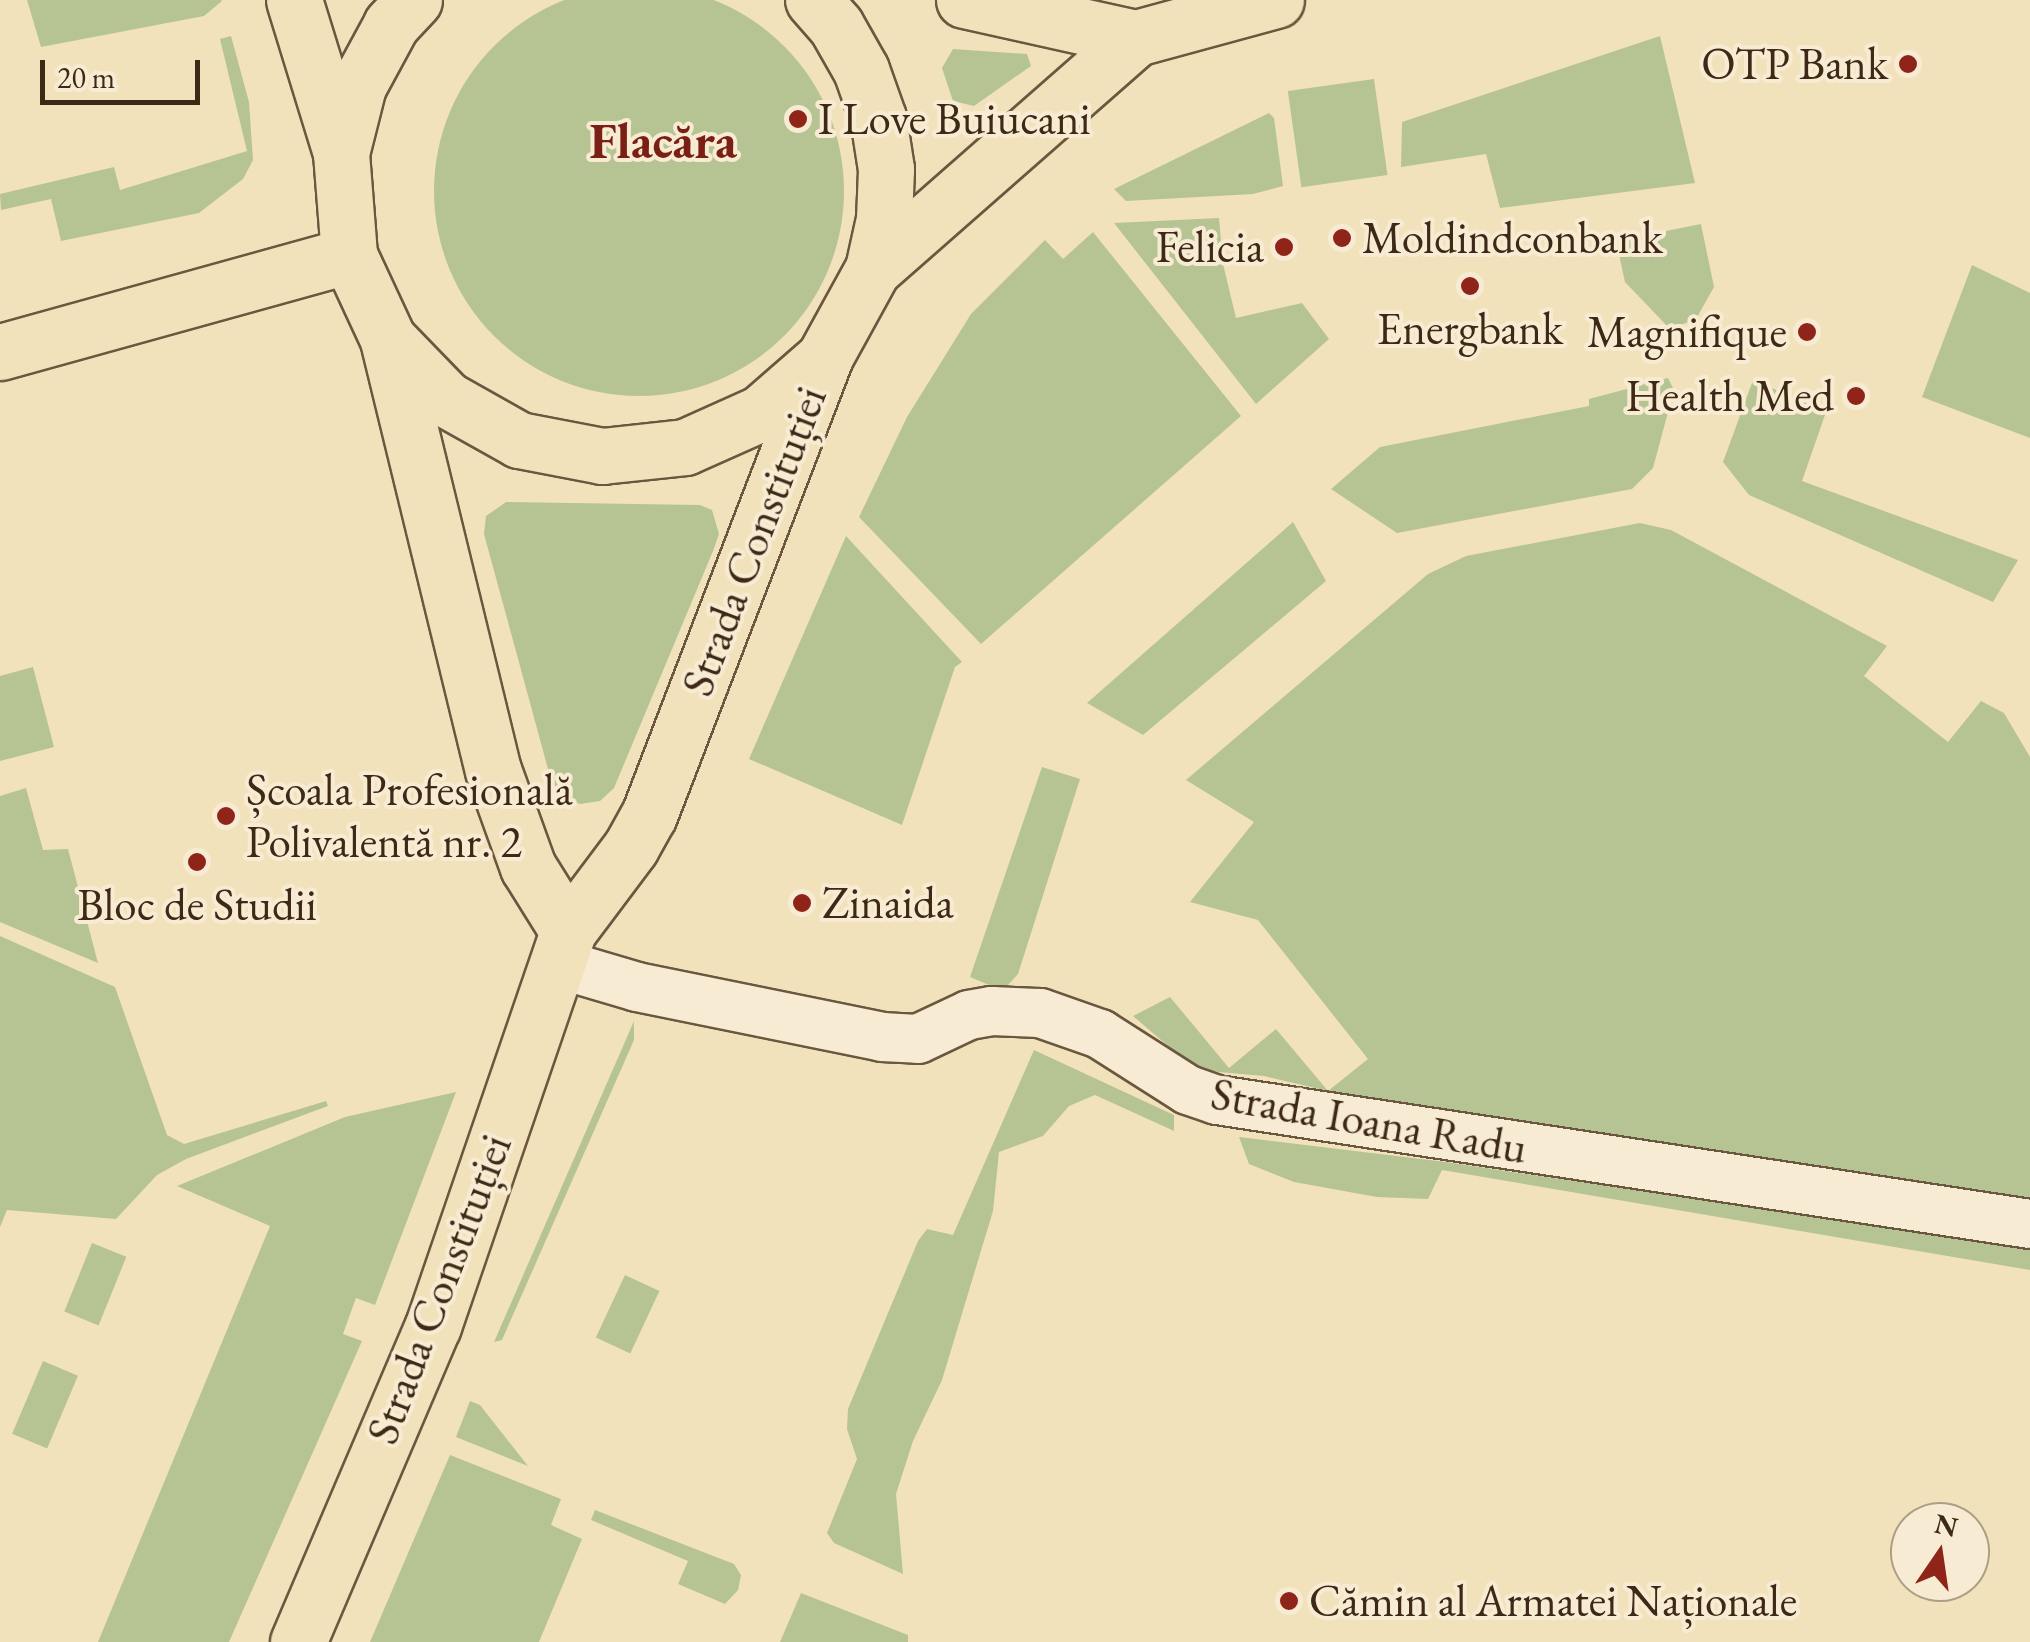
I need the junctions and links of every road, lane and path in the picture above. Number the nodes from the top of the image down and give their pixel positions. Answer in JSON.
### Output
{"nodes":[{"id":1,"x":294,"y":0,"type":"edge"},
{"id":2,"x":414,"y":0,"type":"edge"},
{"id":3,"x":813,"y":0,"type":"edge"},
{"id":4,"x":964,"y":0,"type":"edge"},
{"id":5,"x":1276,"y":0,"type":"edge"},
{"id":6,"x":1136,"y":38,"type":"junction"},
{"id":7,"x":341,"y":152,"type":"junction"},
{"id":8,"x":349,"y":254,"type":"junction"},
{"id":9,"x":872,"y":269,"type":"junction"},
{"id":10,"x":388,"y":339,"type":"junction"},
{"id":11,"x":0,"y":352,"type":"edge"},
{"id":12,"x":824,"y":358,"type":"junction"},
{"id":13,"x":562,"y":947,"type":"junction"},
{"id":14,"x":2030,"y":1224,"type":"edge"},
{"id":15,"x":298,"y":1642,"type":"edge"}],
"edges":[{"from":1,"to":7,"type":"main road"},
{"from":2,"to":7,"type":"main road"},
{"from":3,"to":9,"type":"main road"},
{"from":4,"to":6,"type":"main road"},
{"from":5,"to":6,"type":"main road"},
{"from":6,"to":9,"type":"main road"},
{"from":7,"to":8,"type":"main road"},
{"from":8,"to":10,"type":"main road"},
{"from":8,"to":11,"type":"main road"},
{"from":9,"to":12,"type":"main road"},
{"from":10,"to":12,"type":"main road"},
{"from":10,"to":13,"type":"main road"},
{"from":12,"to":13,"type":"main road","name":"Strada Constituției"},
{"from":13,"to":14,"type":"street","name":"Strada Ioana Radu"},
{"from":13,"to":15,"type":"main road","name":"Strada Constituției"}]}
